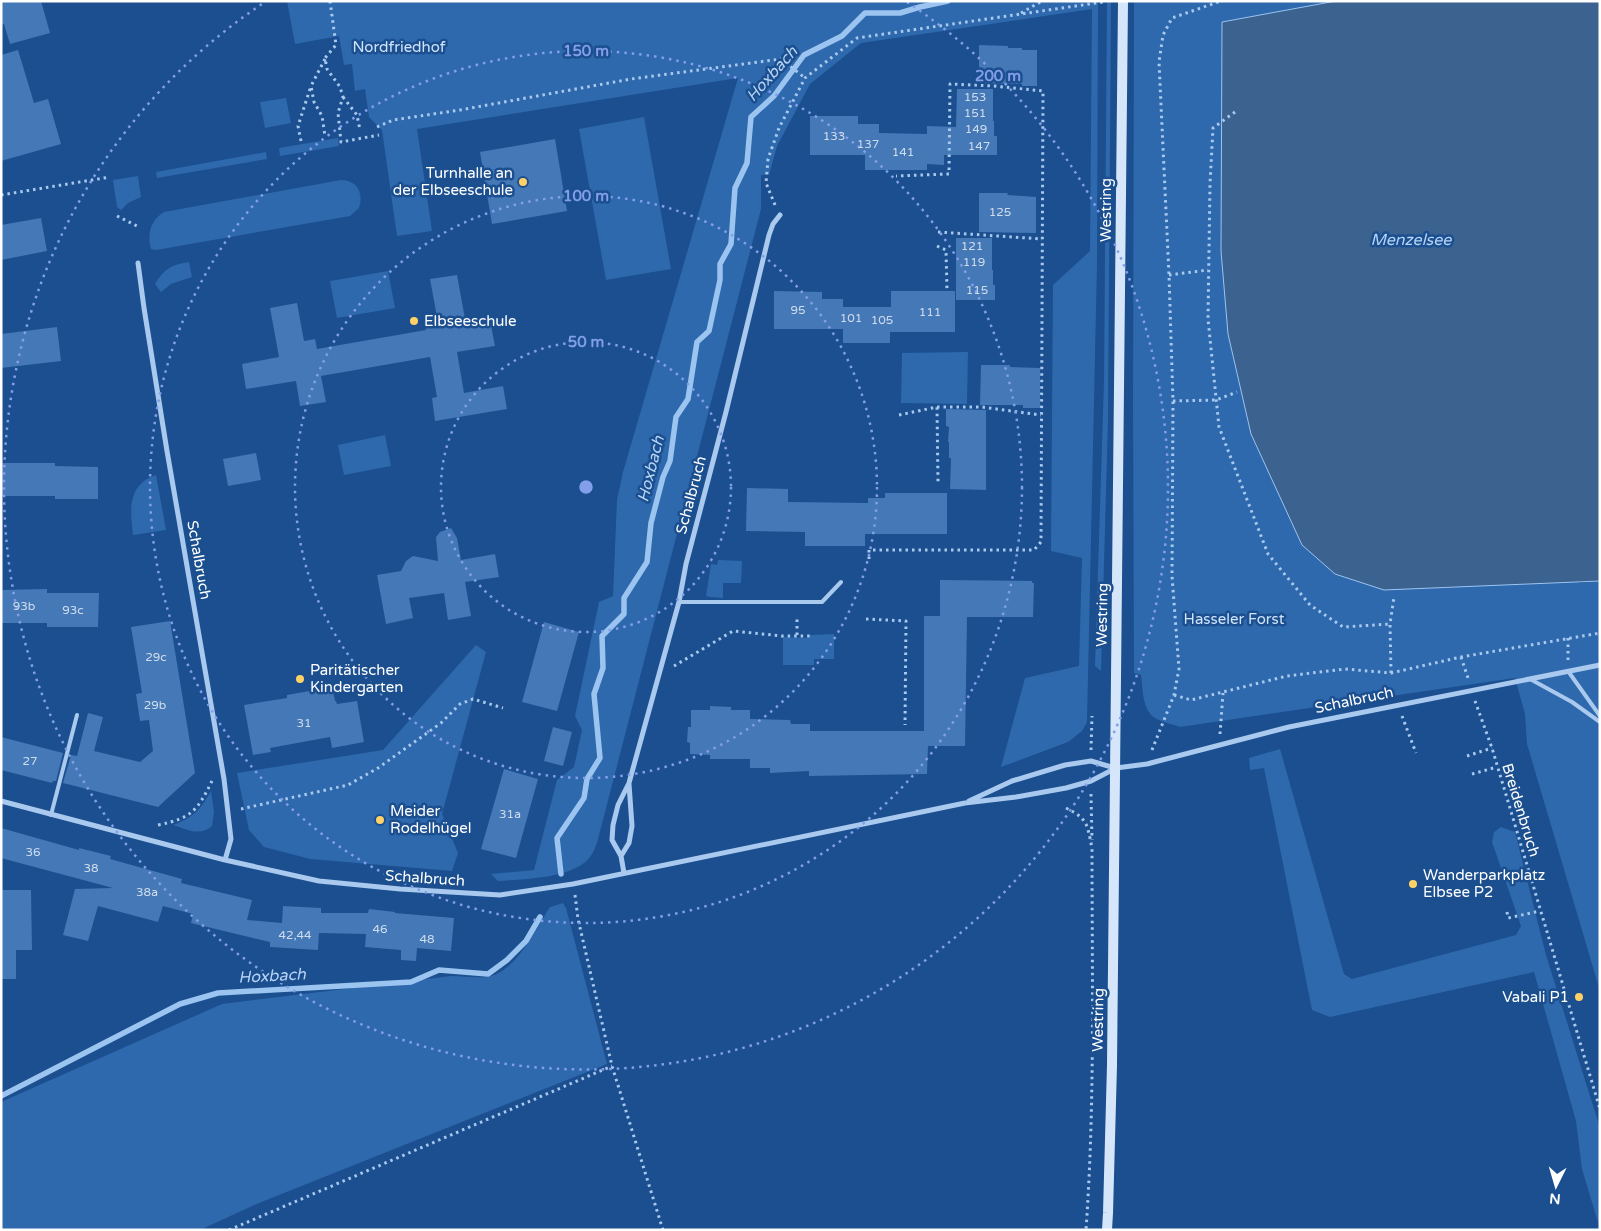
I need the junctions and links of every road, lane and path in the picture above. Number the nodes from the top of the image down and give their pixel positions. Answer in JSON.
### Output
{"nodes":[{"id":1,"x":330,"y":1,"type":"edge"},
{"id":2,"x":1042,"y":1,"type":"edge"},
{"id":3,"x":1123,"y":1,"type":"edge"},
{"id":4,"x":1221,"y":1,"type":"edge"},
{"id":5,"x":1103,"y":2,"type":"edge"},
{"id":6,"x":1018,"y":14,"type":"junction"},
{"id":7,"x":325,"y":58,"type":"junction"},
{"id":8,"x":805,"y":78,"type":"junction"},
{"id":9,"x":311,"y":86,"type":"junction"},
{"id":10,"x":343,"y":97,"type":"junction"},
{"id":11,"x":1235,"y":112,"type":"dead end"},
{"id":12,"x":377,"y":127,"type":"dead end"},
{"id":13,"x":360,"y":130,"type":"dead end"},
{"id":14,"x":378,"y":135,"type":"dead end"},
{"id":15,"x":324,"y":136,"type":"dead end"},
{"id":16,"x":301,"y":141,"type":"dead end"},
{"id":17,"x":896,"y":176,"type":"dead end"},
{"id":18,"x":110,"y":177,"type":"dead end"},
{"id":19,"x":1,"y":195,"type":"edge"},
{"id":20,"x":117,"y":216,"type":"dead end"},
{"id":21,"x":780,"y":216,"type":"joint"},
{"id":22,"x":137,"y":226,"type":"dead end"},
{"id":23,"x":938,"y":232,"type":"dead end"},
{"id":24,"x":1042,"y":239,"type":"junction"},
{"id":25,"x":937,"y":246,"type":"dead end"},
{"id":26,"x":138,"y":263,"type":"dead end"},
{"id":27,"x":1208,"y":270,"type":"junction"},
{"id":28,"x":1169,"y":275,"type":"junction"},
{"id":29,"x":947,"y":291,"type":"dead end"},
{"id":30,"x":1237,"y":392,"type":"dead end"},
{"id":31,"x":1216,"y":400,"type":"junction"},
{"id":32,"x":1173,"y":401,"type":"junction"},
{"id":33,"x":937,"y":407,"type":"junction"},
{"id":34,"x":899,"y":415,"type":"dead end"},
{"id":35,"x":1041,"y":415,"type":"junction"},
{"id":36,"x":938,"y":483,"type":"dead end"},
{"id":37,"x":869,"y":559,"type":"dead end"},
{"id":38,"x":841,"y":582,"type":"dead end"},
{"id":39,"x":1394,"y":597,"type":"dead end"},
{"id":40,"x":679,"y":602,"type":"junction"},
{"id":41,"x":797,"y":618,"type":"dead end"},
{"id":42,"x":866,"y":620,"type":"dead end"},
{"id":43,"x":1390,"y":624,"type":"junction"},
{"id":44,"x":1600,"y":633,"type":"edge"},
{"id":45,"x":796,"y":636,"type":"junction"},
{"id":46,"x":810,"y":636,"type":"dead end"},
{"id":47,"x":1568,"y":638,"type":"junction"},
{"id":48,"x":1461,"y":656,"type":"junction"},
{"id":49,"x":1600,"y":665,"type":"edge"},
{"id":50,"x":674,"y":666,"type":"dead end"},
{"id":51,"x":1568,"y":671,"type":"junction"},
{"id":52,"x":1391,"y":673,"type":"junction"},
{"id":53,"x":1528,"y":678,"type":"junction"},
{"id":54,"x":1471,"y":690,"type":"junction"},
{"id":55,"x":1224,"y":693,"type":"junction"},
{"id":56,"x":1174,"y":695,"type":"junction"},
{"id":57,"x":1398,"y":704,"type":"junction"},
{"id":58,"x":503,"y":708,"type":"dead end"},
{"id":59,"x":77,"y":715,"type":"dead end"},
{"id":60,"x":1600,"y":716,"type":"edge"},
{"id":61,"x":1600,"y":722,"type":"edge"},
{"id":62,"x":905,"y":725,"type":"dead end"},
{"id":63,"x":1219,"y":745,"type":"junction"},
{"id":64,"x":1492,"y":748,"type":"junction"},
{"id":65,"x":1416,"y":753,"type":"dead end"},
{"id":66,"x":1467,"y":756,"type":"dead end"},
{"id":67,"x":1147,"y":764,"type":"junction"},
{"id":68,"x":1497,"y":766,"type":"junction"},
{"id":69,"x":1116,"y":768,"type":"junction"},
{"id":70,"x":1472,"y":774,"type":"dead end"},
{"id":71,"x":212,"y":781,"type":"dead end"},
{"id":72,"x":629,"y":783,"type":"junction"},
{"id":73,"x":1,"y":802,"type":"edge"},
{"id":74,"x":965,"y":803,"type":"junction"},
{"id":75,"x":1066,"y":808,"type":"dead end"},
{"id":76,"x":241,"y":809,"type":"dead end"},
{"id":77,"x":51,"y":815,"type":"junction"},
{"id":78,"x":158,"y":825,"type":"dead end"},
{"id":79,"x":622,"y":856,"type":"junction"},
{"id":80,"x":225,"y":860,"type":"junction"},
{"id":81,"x":624,"y":874,"type":"junction"},
{"id":82,"x":573,"y":884,"type":"junction"},
{"id":83,"x":1540,"y":911,"type":"junction"},
{"id":84,"x":1507,"y":912,"type":"dead end"},
{"id":85,"x":612,"y":1066,"type":"junction"},
{"id":86,"x":1600,"y":1110,"type":"edge"},
{"id":87,"x":228,"y":1230,"type":"edge"},
{"id":88,"x":663,"y":1230,"type":"edge"},
{"id":89,"x":1086,"y":1230,"type":"edge"},
{"id":90,"x":1106,"y":1230,"type":"edge"}],
"edges":[{"from":1,"to":7,"type":"path"},
{"from":2,"to":6,"type":"path"},
{"from":3,"to":69,"type":"main road","name":"Westring"},
{"from":4,"to":28,"type":"path"},
{"from":5,"to":6,"type":"path"},
{"from":6,"to":8,"type":"path"},
{"from":7,"to":9,"type":"path"},
{"from":7,"to":10,"type":"path"},
{"from":8,"to":12,"type":"path"},
{"from":8,"to":21,"type":"path"},
{"from":9,"to":15,"type":"path"},
{"from":9,"to":16,"type":"path"},
{"from":10,"to":13,"type":"path"},
{"from":10,"to":14,"type":"path"},
{"from":11,"to":27,"type":"path"},
{"from":17,"to":24,"type":"path"},
{"from":18,"to":19,"type":"path"},
{"from":20,"to":22,"type":"path"},
{"from":21,"to":40,"type":"street","name":"Schalbruch"},
{"from":23,"to":24,"type":"path"},
{"from":24,"to":35,"type":"path"},
{"from":25,"to":29,"type":"path"},
{"from":26,"to":80,"type":"street","name":"Schalbruch"},
{"from":27,"to":28,"type":"path"},
{"from":27,"to":31,"type":"path"},
{"from":28,"to":32,"type":"path"},
{"from":30,"to":31,"type":"path"},
{"from":31,"to":32,"type":"path"},
{"from":31,"to":43,"type":"path"},
{"from":32,"to":56,"type":"path"},
{"from":33,"to":34,"type":"path"},
{"from":33,"to":35,"type":"path"},
{"from":33,"to":36,"type":"path"},
{"from":35,"to":37,"type":"path"},
{"from":38,"to":40,"type":"lane"},
{"from":39,"to":43,"type":"path"},
{"from":40,"to":72,"type":"street","name":"Schalbruch"},
{"from":41,"to":45,"type":"path"},
{"from":42,"to":62,"type":"path"},
{"from":43,"to":52,"type":"path"},
{"from":44,"to":47,"type":"path"},
{"from":45,"to":46,"type":"path"},
{"from":45,"to":50,"type":"path"},
{"from":47,"to":48,"type":"path"},
{"from":47,"to":51,"type":"path"},
{"from":48,"to":52,"type":"path"},
{"from":48,"to":54,"type":"path","name":"Breidenbruch"},
{"from":49,"to":51,"type":"street","name":"Schalbruch"},
{"from":51,"to":53,"type":"street","name":"Schalbruch"},
{"from":51,"to":60,"type":"lane"},
{"from":52,"to":55,"type":"path"},
{"from":53,"to":54,"type":"street","name":"Schalbruch"},
{"from":53,"to":61,"type":"lane"},
{"from":54,"to":57,"type":"street","name":"Schalbruch"},
{"from":54,"to":64,"type":"path","name":"Breidenbruch"},
{"from":55,"to":56,"type":"path"},
{"from":55,"to":63,"type":"path"},
{"from":56,"to":67,"type":"path"},
{"from":57,"to":63,"type":"street","name":"Schalbruch"},
{"from":57,"to":65,"type":"path"},
{"from":58,"to":76,"type":"path"},
{"from":59,"to":77,"type":"lane"},
{"from":63,"to":67,"type":"street","name":"Schalbruch"},
{"from":64,"to":66,"type":"path"},
{"from":64,"to":68,"type":"path","name":"Breidenbruch"},
{"from":67,"to":69,"type":"street","name":"Schalbruch"},
{"from":68,"to":70,"type":"path"},
{"from":68,"to":83,"type":"path","name":"Breidenbruch"},
{"from":69,"to":74,"type":"street","name":"Schalbruch"},
{"from":69,"to":74,"type":"street","name":"Schalbruch"},
{"from":69,"to":90,"type":"main road","name":"Westring"},
{"from":71,"to":78,"type":"path"},
{"from":72,"to":79,"type":"street","name":"Schalbruch"},
{"from":72,"to":79,"type":"street","name":"Schalbruch"},
{"from":73,"to":77,"type":"street","name":"Schalbruch"},
{"from":74,"to":81,"type":"street","name":"Schalbruch"},
{"from":75,"to":89,"type":"path"},
{"from":77,"to":80,"type":"street","name":"Schalbruch"},
{"from":79,"to":81,"type":"street","name":"Schalbruch"},
{"from":80,"to":82,"type":"street","name":"Schalbruch"},
{"from":81,"to":82,"type":"street","name":"Schalbruch"},
{"from":82,"to":85,"type":"path"},
{"from":83,"to":84,"type":"path"},
{"from":83,"to":86,"type":"path","name":"Breidenbruch"},
{"from":85,"to":87,"type":"path"},
{"from":85,"to":88,"type":"path"}]}
